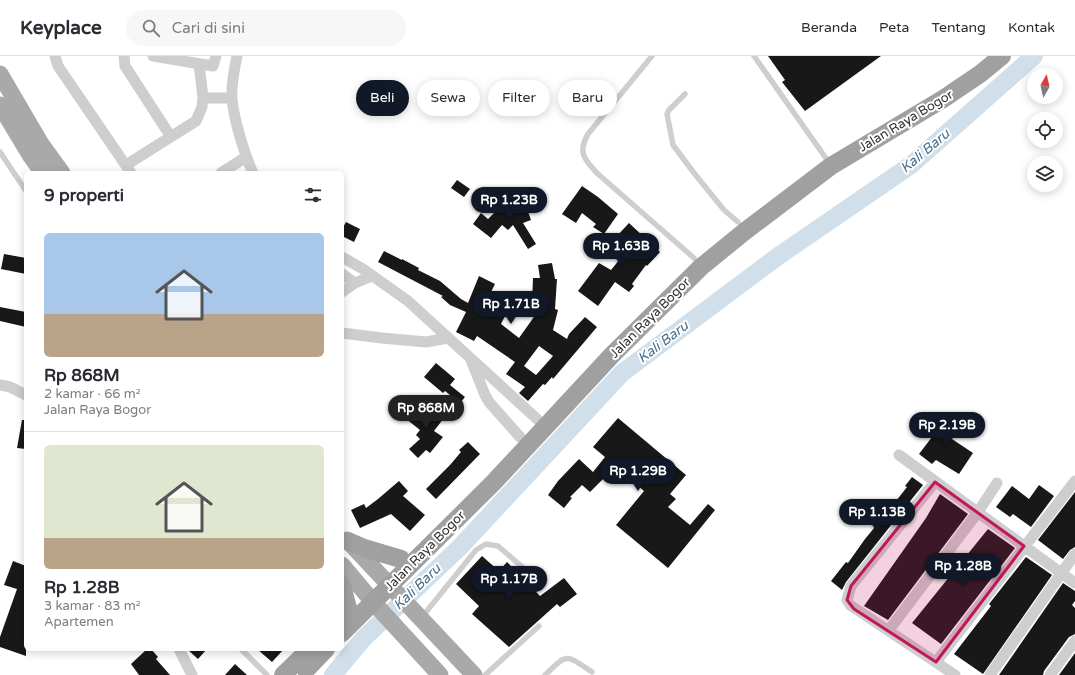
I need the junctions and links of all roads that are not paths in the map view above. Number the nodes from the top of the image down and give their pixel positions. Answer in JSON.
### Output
{"nodes":[{"id":1,"x":55,"y":56,"type":"edge"},
{"id":2,"x":124,"y":56,"type":"edge"},
{"id":3,"x":153,"y":56,"type":"edge"},
{"id":4,"x":216,"y":56,"type":"edge"},
{"id":5,"x":237,"y":56,"type":"edge"},
{"id":6,"x":652,"y":56,"type":"edge"},
{"id":7,"x":754,"y":56,"type":"edge"},
{"id":8,"x":983,"y":56,"type":"edge"},
{"id":9,"x":1002,"y":56,"type":"edge"},
{"id":10,"x":199,"y":64,"type":"junction"},
{"id":11,"x":0,"y":74,"type":"edge"},
{"id":12,"x":685,"y":94,"type":"dead end"},
{"id":13,"x":203,"y":98,"type":"junction"},
{"id":14,"x":232,"y":98,"type":"junction"},
{"id":15,"x":0,"y":105,"type":"edge"},
{"id":16,"x":171,"y":137,"type":"junction"},
{"id":17,"x":0,"y":152,"type":"edge"},
{"id":18,"x":246,"y":158,"type":"junction"},
{"id":19,"x":828,"y":161,"type":"junction"},
{"id":20,"x":128,"y":169,"type":"edge"},
{"id":21,"x":42,"y":171,"type":"edge"},
{"id":22,"x":61,"y":171,"type":"edge"},
{"id":23,"x":224,"y":171,"type":"edge"},
{"id":24,"x":252,"y":171,"type":"edge"},
{"id":25,"x":24,"y":188,"type":"edge"},
{"id":26,"x":738,"y":222,"type":"junction"},
{"id":27,"x":344,"y":258,"type":"edge"},
{"id":28,"x":694,"y":258,"type":"junction"},
{"id":29,"x":344,"y":275,"type":"edge"},
{"id":30,"x":372,"y":276,"type":"junction"},
{"id":31,"x":355,"y":283,"type":"junction"},
{"id":32,"x":344,"y":291,"type":"edge"},
{"id":33,"x":344,"y":333,"type":"edge"},
{"id":34,"x":448,"y":338,"type":"junction"},
{"id":35,"x":470,"y":357,"type":"junction"},
{"id":36,"x":0,"y":385,"type":"edge"},
{"id":37,"x":575,"y":387,"type":"junction"},
{"id":38,"x":24,"y":394,"type":"edge"},
{"id":39,"x":537,"y":419,"type":"junction"},
{"id":40,"x":520,"y":437,"type":"junction"},
{"id":41,"x":900,"y":455,"type":"dead end"},
{"id":42,"x":1075,"y":481,"type":"edge"},
{"id":43,"x":934,"y":482,"type":"junction"},
{"id":44,"x":997,"y":483,"type":"dead end"},
{"id":45,"x":978,"y":512,"type":"junction"},
{"id":46,"x":345,"y":539,"type":"edge"},
{"id":47,"x":1024,"y":546,"type":"junction"},
{"id":48,"x":1075,"y":554,"type":"edge"},
{"id":49,"x":401,"y":559,"type":"junction"},
{"id":50,"x":344,"y":567,"type":"edge"},
{"id":51,"x":1062,"y":573,"type":"junction"},
{"id":52,"x":534,"y":577,"type":"dead end"},
{"id":53,"x":1075,"y":583,"type":"edge"},
{"id":54,"x":390,"y":585,"type":"junction"},
{"id":55,"x":372,"y":601,"type":"junction"},
{"id":56,"x":344,"y":605,"type":"edge"},
{"id":57,"x":345,"y":615,"type":"edge"},
{"id":58,"x":419,"y":615,"type":"junction"},
{"id":59,"x":539,"y":626,"type":"dead end"},
{"id":60,"x":889,"y":630,"type":"junction"},
{"id":61,"x":344,"y":631,"type":"edge"},
{"id":62,"x":1075,"y":640,"type":"edge"},
{"id":63,"x":180,"y":651,"type":"edge"},
{"id":64,"x":243,"y":651,"type":"edge"},
{"id":65,"x":308,"y":651,"type":"edge"},
{"id":66,"x":324,"y":651,"type":"edge"},
{"id":67,"x":936,"y":662,"type":"junction"},
{"id":68,"x":592,"y":672,"type":"dead end"},
{"id":69,"x":192,"y":675,"type":"edge"},
{"id":70,"x":267,"y":675,"type":"edge"},
{"id":71,"x":283,"y":675,"type":"edge"},
{"id":72,"x":300,"y":675,"type":"edge"},
{"id":73,"x":440,"y":675,"type":"edge"},
{"id":74,"x":474,"y":675,"type":"edge"},
{"id":75,"x":485,"y":675,"type":"edge"},
{"id":76,"x":545,"y":675,"type":"edge"},
{"id":77,"x":955,"y":675,"type":"edge"},
{"id":78,"x":990,"y":675,"type":"edge"},
{"id":79,"x":1050,"y":675,"type":"edge"}],
"edges":[{"from":1,"to":20,"type":"street"},
{"from":2,"to":16,"type":"street"},
{"from":3,"to":10,"type":"street"},
{"from":4,"to":10,"type":"street"},
{"from":5,"to":14,"type":"street"},
{"from":6,"to":28,"type":"lane"},
{"from":7,"to":19,"type":"lane"},
{"from":8,"to":19,"type":"highway","name":"Jalan Raya Bogor"},
{"from":9,"to":19,"type":"highway","name":"Jalan Raya Bogor"},
{"from":10,"to":13,"type":"street"},
{"from":11,"to":22,"type":"main road"},
{"from":12,"to":26,"type":"lane"},
{"from":13,"to":14,"type":"street"},
{"from":13,"to":16,"type":"street"},
{"from":14,"to":18,"type":"street"},
{"from":15,"to":21,"type":"main road"},
{"from":16,"to":20,"type":"street"},
{"from":17,"to":25,"type":"lane"},
{"from":18,"to":23,"type":"street"},
{"from":18,"to":24,"type":"street"},
{"from":19,"to":26,"type":"highway","name":"Jalan Raya Bogor"},
{"from":19,"to":37,"type":"highway","name":"Jalan Raya Bogor"},
{"from":26,"to":28,"type":"highway","name":"Jalan Raya Bogor"},
{"from":27,"to":30,"type":"street"},
{"from":28,"to":37,"type":"highway","name":"Jalan Raya Bogor"},
{"from":29,"to":31,"type":"street"},
{"from":30,"to":31,"type":"street"},
{"from":30,"to":34,"type":"street"},
{"from":31,"to":32,"type":"street"},
{"from":33,"to":34,"type":"street"},
{"from":34,"to":35,"type":"street"},
{"from":35,"to":39,"type":"street"},
{"from":35,"to":40,"type":"street"},
{"from":36,"to":38,"type":"street"},
{"from":37,"to":39,"type":"highway","name":"Jalan Raya Bogor"},
{"from":37,"to":54,"type":"highway","name":"Jalan Raya Bogor"},
{"from":39,"to":40,"type":"highway","name":"Jalan Raya Bogor"},
{"from":40,"to":49,"type":"highway","name":"Jalan Raya Bogor"},
{"from":41,"to":43,"type":"street"},
{"from":42,"to":47,"type":"street"},
{"from":43,"to":45,"type":"street"},
{"from":43,"to":60,"type":"street"},
{"from":44,"to":45,"type":"street"},
{"from":45,"to":47,"type":"street"},
{"from":45,"to":60,"type":"street"},
{"from":46,"to":49,"type":"highway"},
{"from":46,"to":54,"type":"main road"},
{"from":47,"to":51,"type":"street"},
{"from":47,"to":67,"type":"street"},
{"from":48,"to":51,"type":"street"},
{"from":49,"to":54,"type":"highway","name":"Jalan Raya Bogor"},
{"from":50,"to":55,"type":"main road"},
{"from":51,"to":53,"type":"street"},
{"from":51,"to":78,"type":"street"},
{"from":52,"to":58,"type":"lane"},
{"from":54,"to":55,"type":"highway","name":"Jalan Raya Bogor"},
{"from":54,"to":58,"type":"main road"},
{"from":55,"to":57,"type":"highway","name":"Jalan Raya Bogor"},
{"from":55,"to":61,"type":"highway","name":"Jalan Raya Bogor"},
{"from":55,"to":73,"type":"main road"},
{"from":56,"to":57,"type":"highway"},
{"from":58,"to":74,"type":"main road"},
{"from":59,"to":75,"type":"lane"},
{"from":60,"to":67,"type":"street"},
{"from":62,"to":79,"type":"street"},
{"from":63,"to":69,"type":"street"},
{"from":64,"to":70,"type":"lane"},
{"from":65,"to":71,"type":"highway"},
{"from":66,"to":72,"type":"highway"},
{"from":67,"to":77,"type":"street"},
{"from":68,"to":76,"type":"lane"}]}
